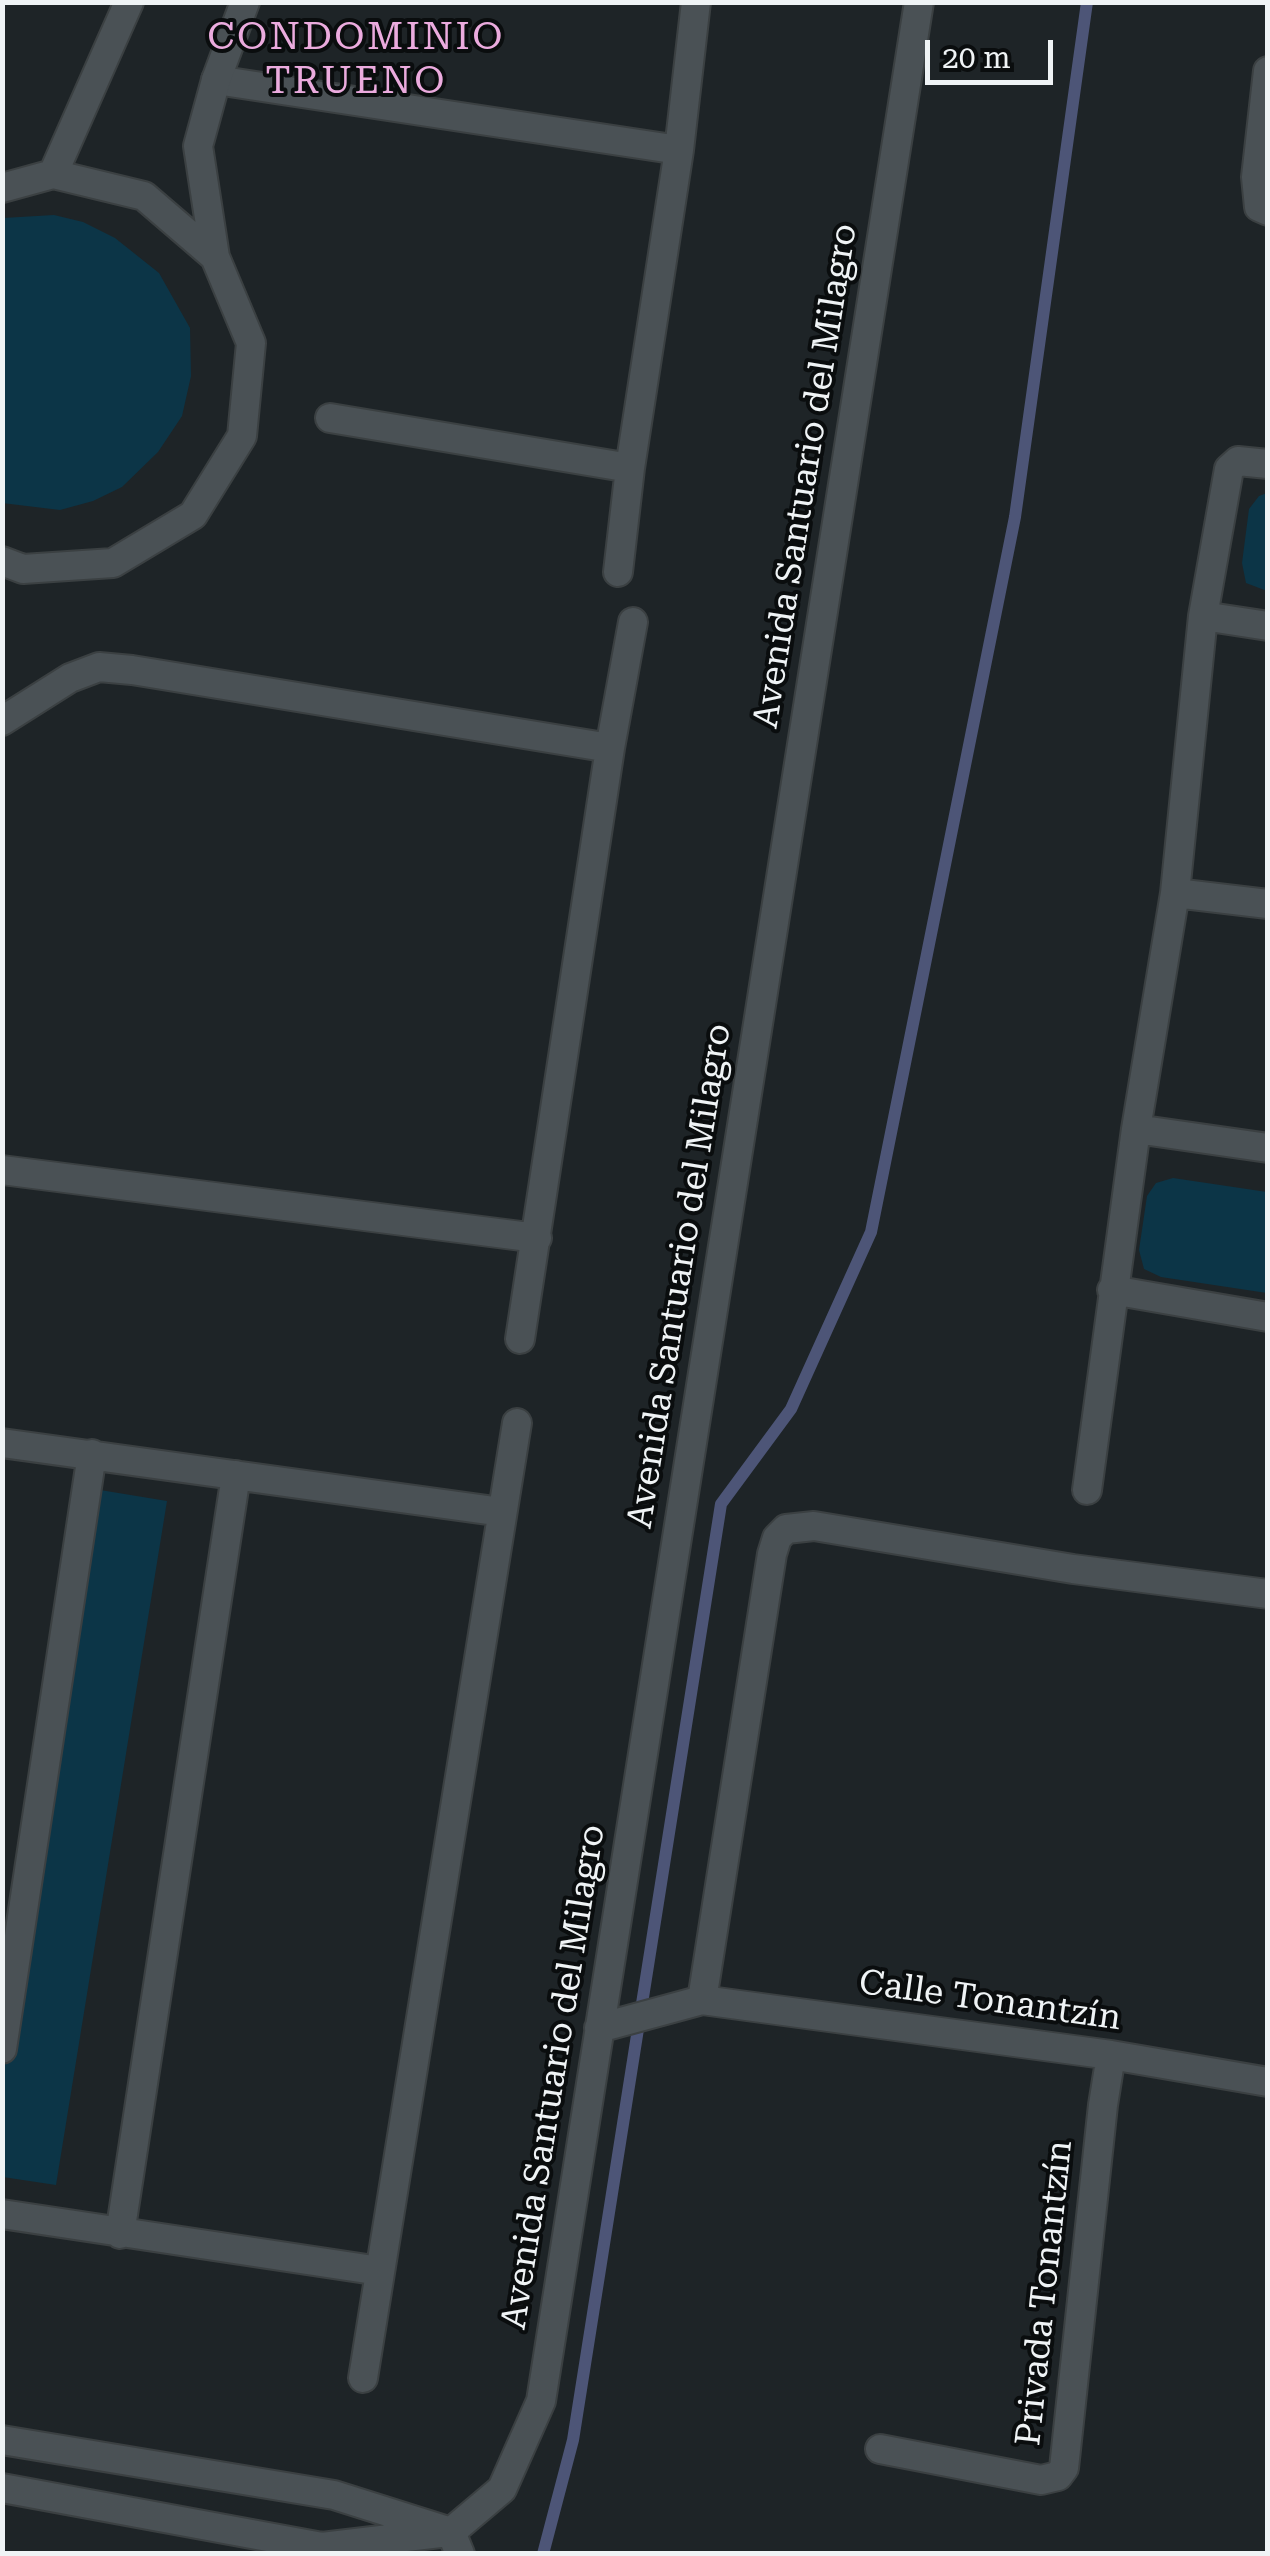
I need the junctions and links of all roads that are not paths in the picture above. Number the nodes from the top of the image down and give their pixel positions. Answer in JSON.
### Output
{"nodes":[{"id":1,"x":128,"y":2,"type":"edge"},
{"id":2,"x":245,"y":2,"type":"edge"},
{"id":3,"x":696,"y":2,"type":"edge"},
{"id":4,"x":918,"y":2,"type":"edge"},
{"id":5,"x":1268,"y":71,"type":"edge"},
{"id":6,"x":216,"y":80,"type":"junction"},
{"id":7,"x":679,"y":150,"type":"junction"},
{"id":8,"x":52,"y":174,"type":"junction"},
{"id":9,"x":2,"y":188,"type":"edge"},
{"id":10,"x":1263,"y":209,"type":"edge"},
{"id":11,"x":216,"y":256,"type":"junction"},
{"id":12,"x":330,"y":418,"type":"dead end"},
{"id":13,"x":1268,"y":464,"type":"edge"},
{"id":14,"x":630,"y":468,"type":"junction"},
{"id":15,"x":2,"y":561,"type":"edge"},
{"id":16,"x":618,"y":572,"type":"dead end"},
{"id":17,"x":1203,"y":616,"type":"junction"},
{"id":18,"x":633,"y":622,"type":"dead end"},
{"id":19,"x":1268,"y":626,"type":"edge"},
{"id":20,"x":2,"y":721,"type":"edge"},
{"id":21,"x":610,"y":748,"type":"junction"},
{"id":22,"x":1175,"y":893,"type":"junction"},
{"id":23,"x":1268,"y":904,"type":"edge"},
{"id":24,"x":1136,"y":1129,"type":"junction"},
{"id":25,"x":1268,"y":1148,"type":"edge"},
{"id":26,"x":2,"y":1170,"type":"edge"},
{"id":27,"x":537,"y":1238,"type":"junction"},
{"id":28,"x":1112,"y":1290,"type":"junction"},
{"id":29,"x":1268,"y":1317,"type":"edge"},
{"id":30,"x":520,"y":1339,"type":"dead end"},
{"id":31,"x":517,"y":1423,"type":"dead end"},
{"id":32,"x":2,"y":1443,"type":"edge"},
{"id":33,"x":92,"y":1454,"type":"junction"},
{"id":34,"x":236,"y":1475,"type":"junction"},
{"id":35,"x":1087,"y":1490,"type":"dead end"},
{"id":36,"x":502,"y":1512,"type":"junction"},
{"id":37,"x":1268,"y":1594,"type":"edge"},
{"id":38,"x":702,"y":2000,"type":"junction"},
{"id":39,"x":599,"y":2028,"type":"junction"},
{"id":40,"x":2,"y":2048,"type":"edge"},
{"id":41,"x":1111,"y":2055,"type":"junction"},
{"id":42,"x":1268,"y":2082,"type":"edge"},
{"id":43,"x":2,"y":2214,"type":"edge"},
{"id":44,"x":120,"y":2234,"type":"junction"},
{"id":45,"x":380,"y":2272,"type":"junction"},
{"id":46,"x":363,"y":2378,"type":"dead end"},
{"id":47,"x":2,"y":2440,"type":"edge"},
{"id":48,"x":880,"y":2449,"type":"dead end"},
{"id":49,"x":2,"y":2488,"type":"edge"},
{"id":50,"x":456,"y":2543,"type":"edge"}],
"edges":[{"from":1,"to":8,"type":"street"},
{"from":2,"to":6,"type":"street"},
{"from":3,"to":7,"type":"street"},
{"from":4,"to":39,"type":"street","name":"Avenida Santuario del Milagro"},
{"from":5,"to":10,"type":"street"},
{"from":6,"to":7,"type":"street"},
{"from":6,"to":11,"type":"street"},
{"from":7,"to":14,"type":"street"},
{"from":8,"to":9,"type":"street"},
{"from":8,"to":11,"type":"street"},
{"from":11,"to":15,"type":"street"},
{"from":12,"to":14,"type":"street"},
{"from":13,"to":17,"type":"street"},
{"from":14,"to":16,"type":"street"},
{"from":17,"to":19,"type":"street"},
{"from":17,"to":22,"type":"street"},
{"from":18,"to":21,"type":"street"},
{"from":20,"to":21,"type":"street"},
{"from":21,"to":27,"type":"street"},
{"from":22,"to":23,"type":"street"},
{"from":22,"to":24,"type":"street"},
{"from":24,"to":25,"type":"street"},
{"from":24,"to":28,"type":"street"},
{"from":26,"to":27,"type":"street"},
{"from":27,"to":30,"type":"street"},
{"from":28,"to":29,"type":"street"},
{"from":28,"to":35,"type":"street"},
{"from":31,"to":36,"type":"street"},
{"from":32,"to":33,"type":"street"},
{"from":33,"to":34,"type":"street"},
{"from":33,"to":40,"type":"street"},
{"from":34,"to":36,"type":"street"},
{"from":34,"to":44,"type":"street"},
{"from":36,"to":45,"type":"street"},
{"from":37,"to":38,"type":"street"},
{"from":38,"to":39,"type":"street","name":"Calle Tonantzín"},
{"from":38,"to":41,"type":"street","name":"Calle Tonantzín"},
{"from":39,"to":50,"type":"street","name":"Avenida Santuario del Milagro"},
{"from":41,"to":42,"type":"street","name":"Calle Tonantzín"},
{"from":41,"to":48,"type":"street","name":"Privada Tonantzín"},
{"from":43,"to":44,"type":"street"},
{"from":44,"to":45,"type":"street"},
{"from":45,"to":46,"type":"street"},
{"from":47,"to":50,"type":"street"},
{"from":49,"to":50,"type":"street"}]}
